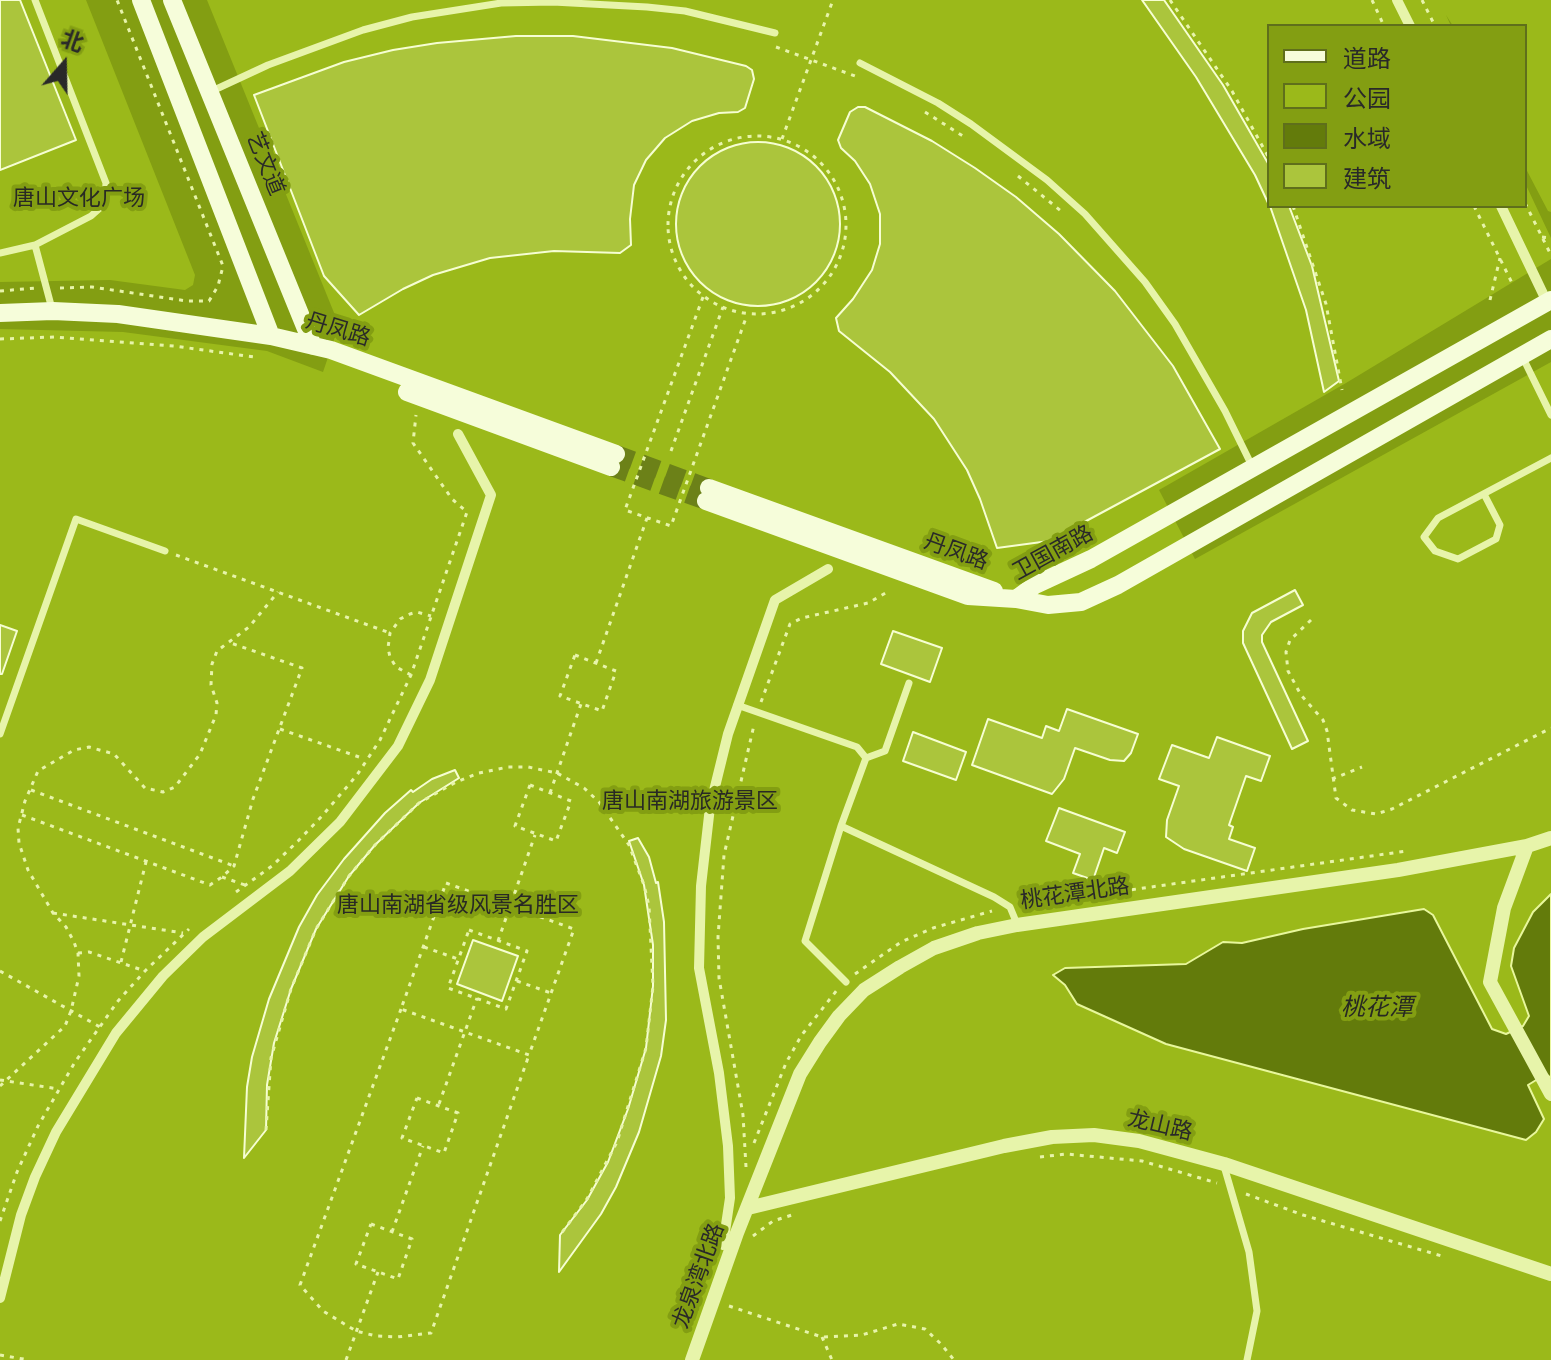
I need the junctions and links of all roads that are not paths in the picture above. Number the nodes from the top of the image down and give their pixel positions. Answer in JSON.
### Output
{"nodes":[{"id":1,"x":35,"y":0,"type":"edge"},
{"id":2,"x":141,"y":0,"type":"edge"},
{"id":3,"x":172,"y":0,"type":"edge"},
{"id":4,"x":1397,"y":0,"type":"edge"},
{"id":5,"x":1409,"y":24,"type":"edge"},
{"id":6,"x":775,"y":33,"type":"dead end"},
{"id":7,"x":860,"y":63,"type":"dead end"},
{"id":8,"x":210,"y":92,"type":"junction"},
{"id":9,"x":1502,"y":208,"type":"edge"},
{"id":10,"x":35,"y":245,"type":"junction"},
{"id":11,"x":0,"y":253,"type":"edge"},
{"id":12,"x":1550,"y":304,"type":"edge"},
{"id":13,"x":53,"y":311,"type":"junction"},
{"id":14,"x":0,"y":313,"type":"edge"},
{"id":15,"x":271,"y":336,"type":"junction"},
{"id":16,"x":1551,"y":339,"type":"edge"},
{"id":17,"x":313,"y":346,"type":"junction"},
{"id":18,"x":1522,"y":356,"type":"junction"},
{"id":19,"x":1551,"y":415,"type":"edge"},
{"id":20,"x":458,"y":434,"type":"dead end"},
{"id":21,"x":1551,"y":458,"type":"edge"},
{"id":22,"x":1254,"y":469,"type":"junction"},
{"id":23,"x":708,"y":494,"type":"tunnel mouth"},
{"id":24,"x":1484,"y":494,"type":"junction"},
{"id":25,"x":165,"y":551,"type":"road end"},
{"id":26,"x":828,"y":569,"type":"dead end"},
{"id":27,"x":1016,"y":599,"type":"junction"},
{"id":28,"x":909,"y":683,"type":"dead end"},
{"id":29,"x":737,"y":705,"type":"junction"},
{"id":30,"x":0,"y":734,"type":"edge"},
{"id":31,"x":866,"y":758,"type":"junction"},
{"id":32,"x":841,"y":826,"type":"junction"},
{"id":33,"x":1551,"y":838,"type":"edge"},
{"id":34,"x":1527,"y":846,"type":"junction"},
{"id":35,"x":1017,"y":925,"type":"junction"},
{"id":36,"x":846,"y":982,"type":"dead end"},
{"id":37,"x":1551,"y":1094,"type":"edge"},
{"id":38,"x":1224,"y":1164,"type":"junction"},
{"id":39,"x":748,"y":1208,"type":"junction"},
{"id":40,"x":723,"y":1245,"type":"dead end"},
{"id":41,"x":1551,"y":1274,"type":"edge"},
{"id":42,"x":0,"y":1298,"type":"edge"},
{"id":43,"x":692,"y":1360,"type":"edge"},
{"id":44,"x":1247,"y":1360,"type":"edge"}],
"edges":[{"from":1,"to":10,"type":"lane"},
{"from":2,"to":15,"type":"main road"},
{"from":3,"to":8,"type":"main road","name":"艺文道"},
{"from":4,"to":5,"type":"street"},
{"from":6,"to":8,"type":"lane"},
{"from":7,"to":22,"type":"lane"},
{"from":8,"to":17,"type":"main road","name":"艺文道"},
{"from":9,"to":12,"type":"street"},
{"from":10,"to":11,"type":"lane"},
{"from":10,"to":13,"type":"lane"},
{"from":12,"to":22,"type":"main road","name":"卫国南路"},
{"from":13,"to":14,"type":"main road","name":"丹凤路"},
{"from":13,"to":15,"type":"main road","name":"丹凤路"},
{"from":15,"to":17,"type":"main road","name":"丹凤路"},
{"from":15,"to":17,"type":"main road","name":"丹凤路"},
{"from":16,"to":18,"type":"main road","name":"卫国南路"},
{"from":18,"to":19,"type":"lane"},
{"from":18,"to":27,"type":"main road","name":"卫国南路"},
{"from":20,"to":42,"type":"street"},
{"from":21,"to":24,"type":"lane"},
{"from":22,"to":27,"type":"main road","name":"卫国南路"},
{"from":23,"to":27,"type":"main road","name":"丹凤路"},
{"from":24,"to":24,"type":"lane"},
{"from":25,"to":30,"type":"lane"},
{"from":26,"to":29,"type":"street"},
{"from":28,"to":31,"type":"lane"},
{"from":29,"to":31,"type":"lane"},
{"from":29,"to":40,"type":"street"},
{"from":31,"to":32,"type":"lane"},
{"from":32,"to":35,"type":"lane"},
{"from":32,"to":36,"type":"lane"},
{"from":33,"to":34,"type":"street","name":"桃花潭北路"},
{"from":34,"to":35,"type":"street","name":"桃花潭北路"},
{"from":34,"to":37,"type":"street"},
{"from":35,"to":39,"type":"street","name":"桃花潭北路"},
{"from":38,"to":39,"type":"street","name":"龙山路"},
{"from":38,"to":41,"type":"street","name":"龙山路"},
{"from":38,"to":44,"type":"lane"},
{"from":39,"to":43,"type":"street","name":"龙泉湾北路"}]}
